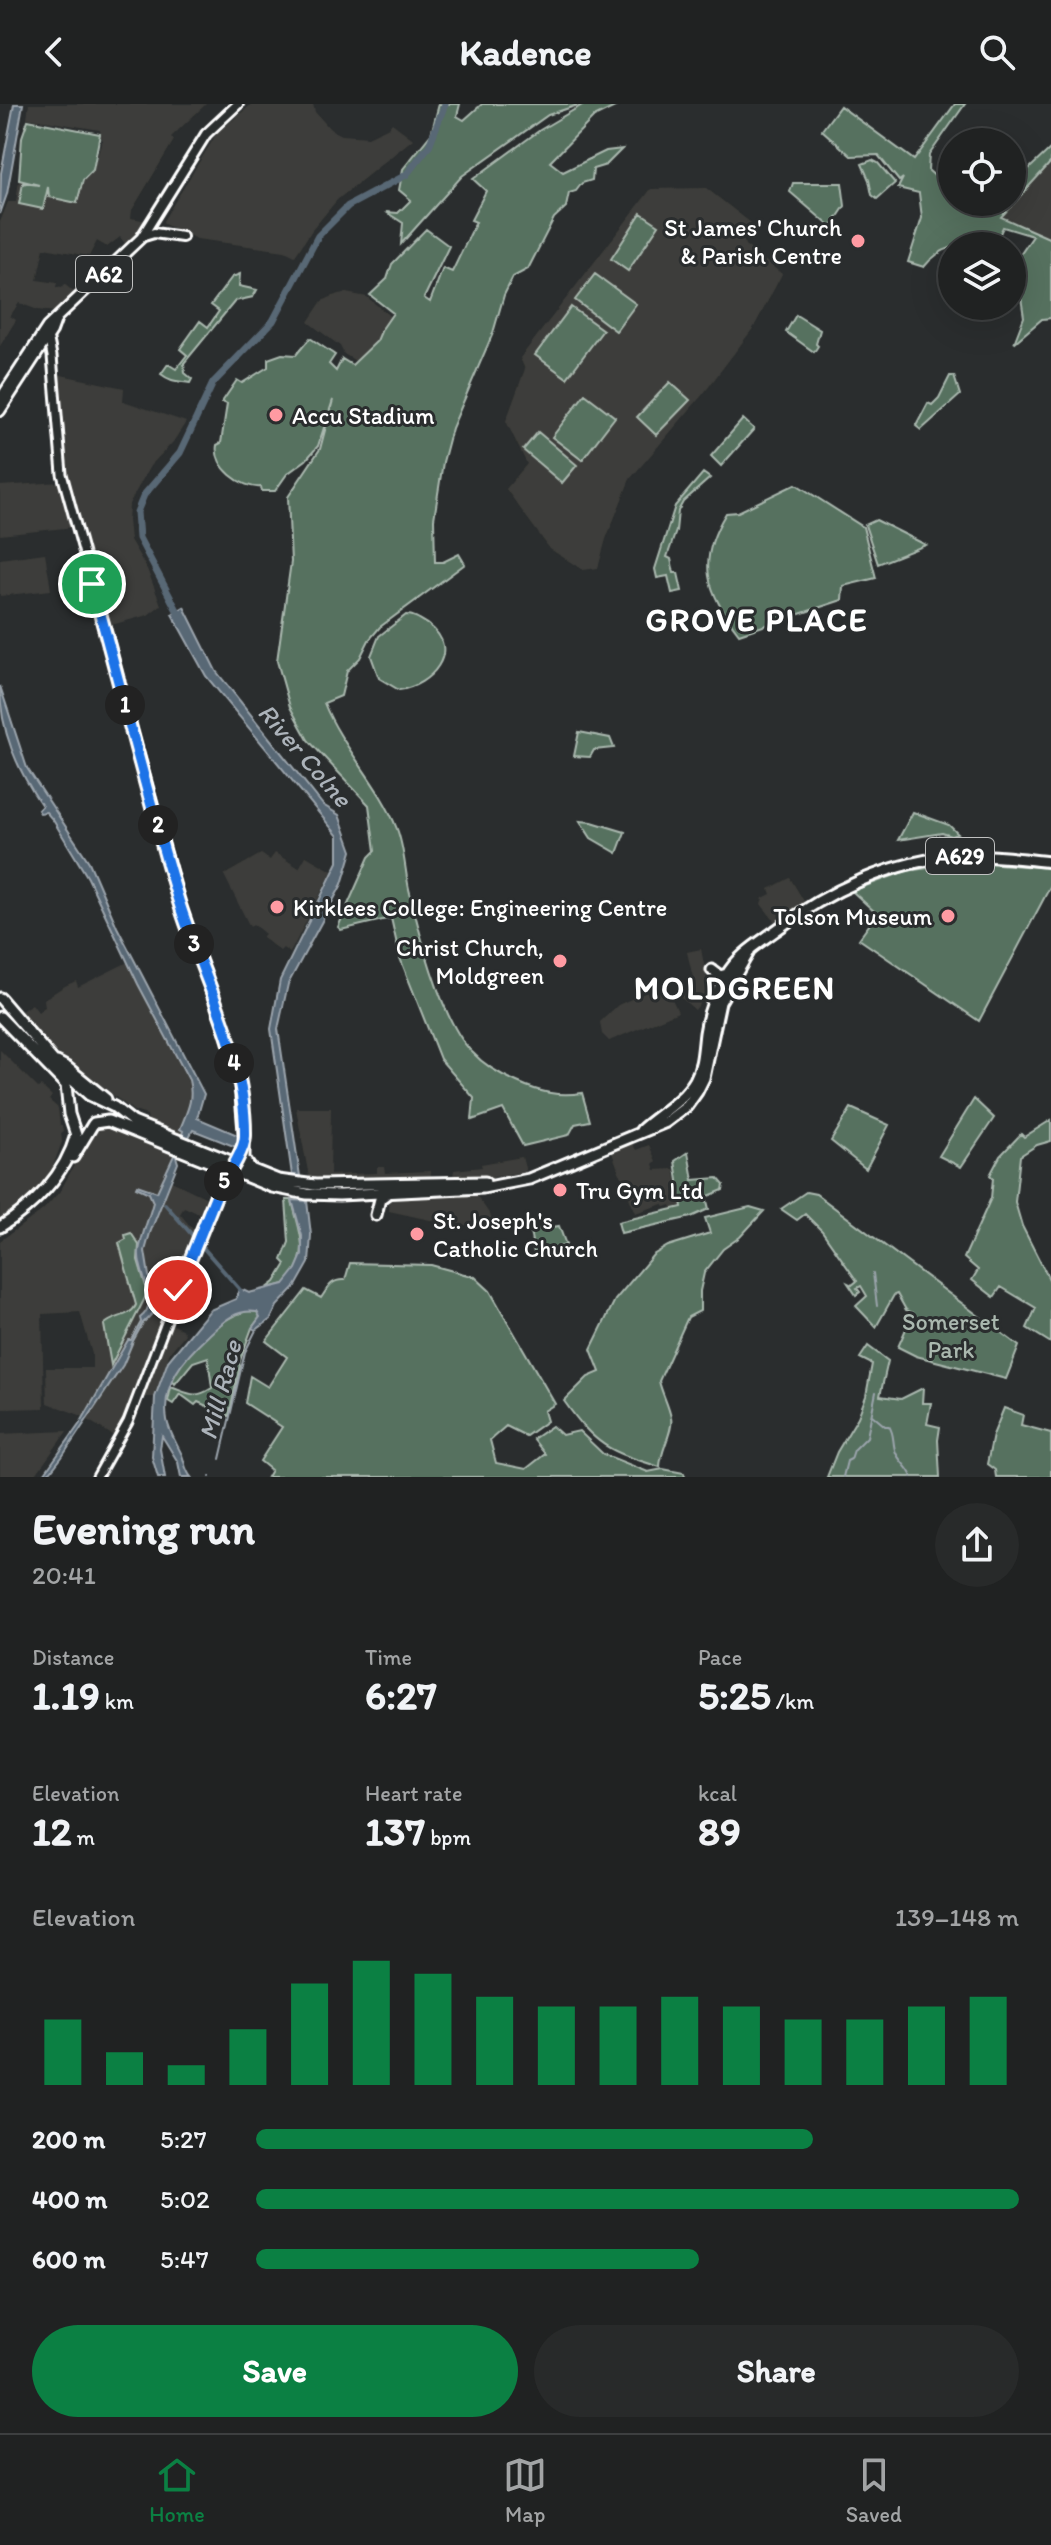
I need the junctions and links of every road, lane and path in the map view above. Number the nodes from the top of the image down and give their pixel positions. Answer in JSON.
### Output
{"nodes":[{"id":1,"x":238,"y":104,"type":"edge"},
{"id":2,"x":244,"y":104,"type":"edge"},
{"id":3,"x":199,"y":146,"type":"junction"},
{"id":4,"x":182,"y":237,"type":"dead end"},
{"id":5,"x":141,"y":238,"type":"junction"},
{"id":6,"x":44,"y":337,"type":"junction"},
{"id":7,"x":0,"y":399,"type":"edge"},
{"id":8,"x":0,"y":411,"type":"edge"},
{"id":9,"x":1051,"y":862,"type":"edge"},
{"id":10,"x":749,"y":952,"type":"junction"},
{"id":11,"x":712,"y":970,"type":"dead end"},
{"id":12,"x":727,"y":974,"type":"junction"},
{"id":13,"x":1,"y":1000,"type":"edge"},
{"id":14,"x":0,"y":1017,"type":"edge"},
{"id":15,"x":707,"y":1022,"type":"junction"},
{"id":16,"x":694,"y":1030,"type":"dead end"},
{"id":17,"x":56,"y":1062,"type":"junction"},
{"id":18,"x":92,"y":1096,"type":"junction"},
{"id":19,"x":682,"y":1103,"type":"junction"},
{"id":20,"x":70,"y":1105,"type":"junction"},
{"id":21,"x":114,"y":1107,"type":"junction"},
{"id":22,"x":73,"y":1122,"type":"junction"},
{"id":23,"x":93,"y":1124,"type":"junction"},
{"id":24,"x":639,"y":1132,"type":"junction"},
{"id":25,"x":244,"y":1146,"type":"junction"},
{"id":26,"x":230,"y":1167,"type":"junction"},
{"id":27,"x":251,"y":1169,"type":"junction"},
{"id":28,"x":535,"y":1174,"type":"junction"},
{"id":29,"x":332,"y":1185,"type":"junction"},
{"id":30,"x":290,"y":1188,"type":"junction"},
{"id":31,"x":306,"y":1190,"type":"junction"},
{"id":32,"x":388,"y":1193,"type":"junction"},
{"id":33,"x":368,"y":1194,"type":"junction"},
{"id":34,"x":376,"y":1215,"type":"dead end"},
{"id":35,"x":0,"y":1227,"type":"edge"},
{"id":36,"x":0,"y":1233,"type":"edge"},
{"id":37,"x":97,"y":1477,"type":"edge"}],
"edges":[{"from":1,"to":3,"type":"main road","number":"A62"},
{"from":2,"to":3,"type":"main road","number":"A62"},
{"from":3,"to":5,"type":"main road","number":"A62"},
{"from":4,"to":5,"type":"main road"},
{"from":5,"to":6,"type":"main road","number":"A62"},
{"from":6,"to":7,"type":"main road","number":"A62"},
{"from":6,"to":8,"type":"main road","number":"A62"},
{"from":6,"to":25,"type":"main road"},
{"from":9,"to":10,"type":"highway","number":"A629"},
{"from":10,"to":12,"type":"highway","number":"A629"},
{"from":10,"to":19,"type":"highway","number":"A629"},
{"from":11,"to":12,"type":"highway"},
{"from":12,"to":15,"type":"highway","number":"A629"},
{"from":13,"to":17,"type":"highway"},
{"from":14,"to":20,"type":"highway"},
{"from":15,"to":16,"type":"highway"},
{"from":15,"to":19,"type":"highway","number":"A629"},
{"from":17,"to":18,"type":"highway"},
{"from":17,"to":21,"type":"highway"},
{"from":18,"to":20,"type":"highway"},
{"from":18,"to":21,"type":"highway","number":"A629"},
{"from":18,"to":23,"type":"highway"},
{"from":19,"to":24,"type":"highway","number":"A629"},
{"from":19,"to":24,"type":"highway","number":"A629"},
{"from":20,"to":22,"type":"highway"},
{"from":21,"to":26,"type":"highway","number":"A629"},
{"from":22,"to":23,"type":"highway"},
{"from":22,"to":35,"type":"highway"},
{"from":23,"to":26,"type":"highway","number":"A629"},
{"from":23,"to":36,"type":"highway"},
{"from":24,"to":28,"type":"highway","number":"A629"},
{"from":25,"to":26,"type":"main road"},
{"from":25,"to":27,"type":"highway"},
{"from":26,"to":27,"type":"highway","number":"A629"},
{"from":26,"to":30,"type":"highway","number":"A629"},
{"from":26,"to":37,"type":"main road"},
{"from":27,"to":30,"type":"highway","number":"A629"},
{"from":28,"to":29,"type":"highway","number":"A629"},
{"from":28,"to":32,"type":"highway","number":"A629"},
{"from":29,"to":31,"type":"highway","number":"A629"},
{"from":29,"to":33,"type":"highway"},
{"from":30,"to":31,"type":"highway","number":"A629"},
{"from":31,"to":33,"type":"highway","number":"A629"},
{"from":32,"to":33,"type":"highway","number":"A629"},
{"from":32,"to":34,"type":"highway"}]}
